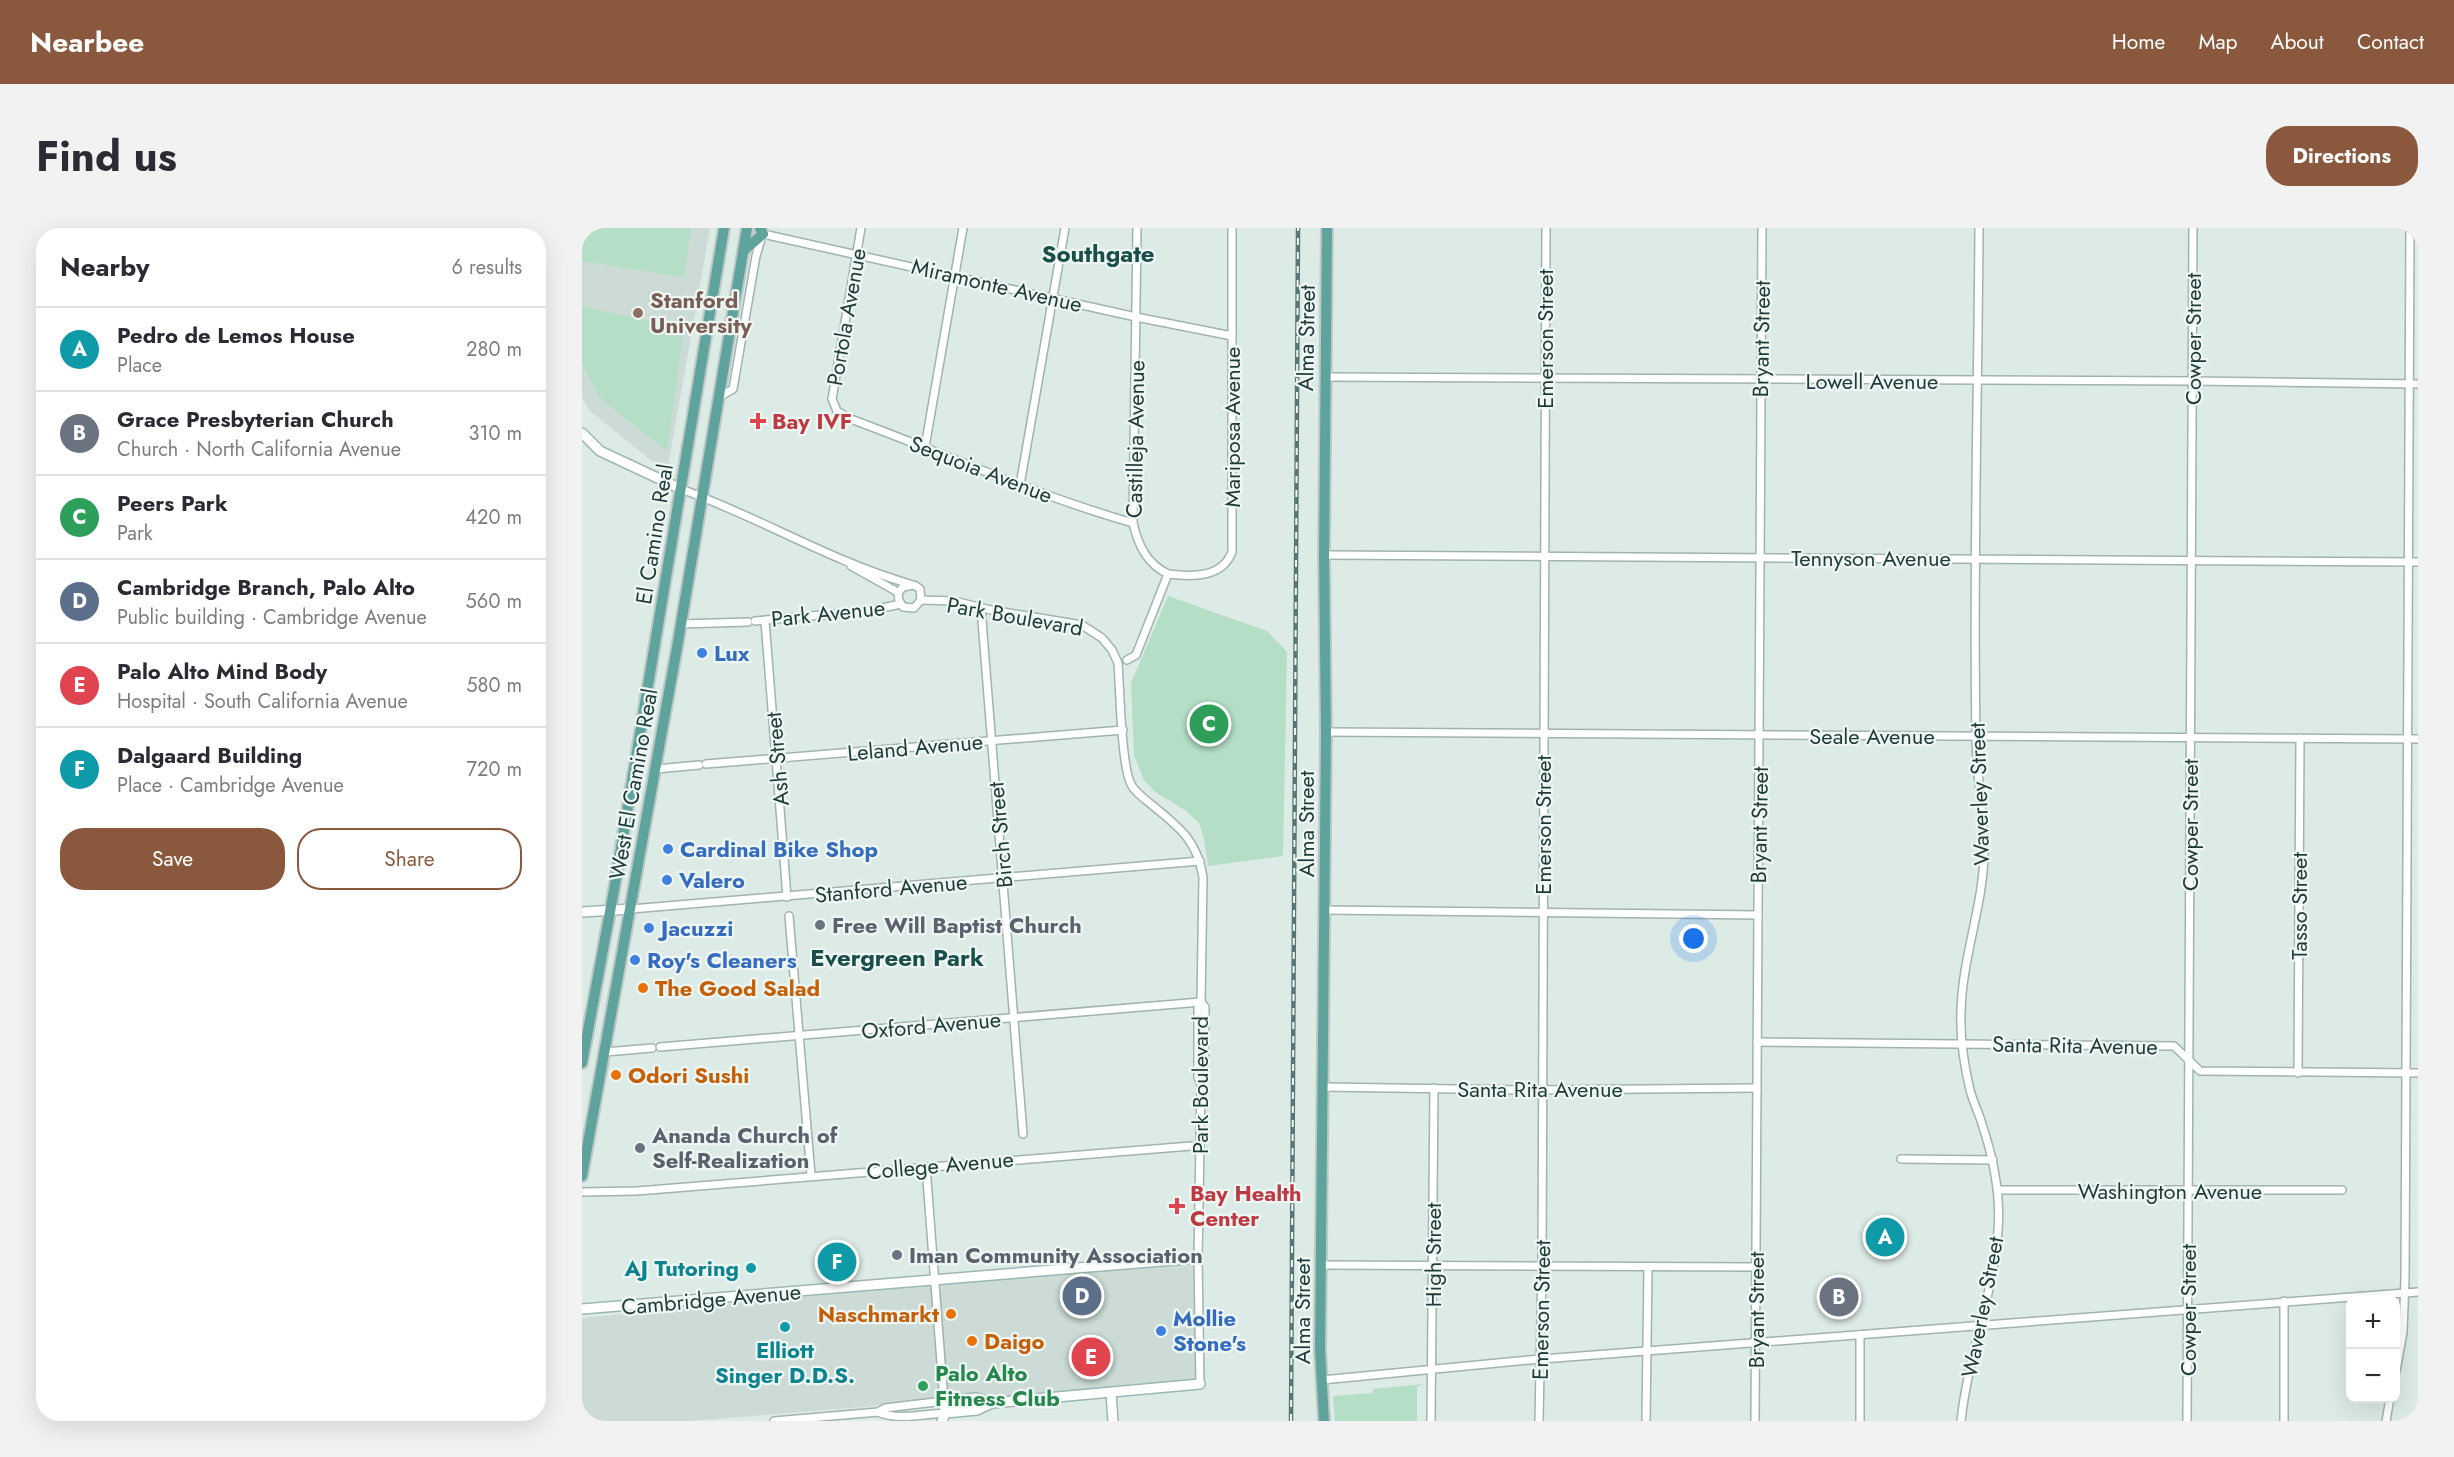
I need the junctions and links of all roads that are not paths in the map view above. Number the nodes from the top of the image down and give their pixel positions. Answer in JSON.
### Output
{"nodes":[{"id":1,"x":724,"y":228,"type":"edge"},
{"id":2,"x":747,"y":228,"type":"edge"},
{"id":3,"x":861,"y":228,"type":"edge"},
{"id":4,"x":963,"y":228,"type":"edge"},
{"id":5,"x":1065,"y":228,"type":"edge"},
{"id":6,"x":1137,"y":228,"type":"edge"},
{"id":7,"x":1232,"y":228,"type":"edge"},
{"id":8,"x":1327,"y":228,"type":"edge"},
{"id":9,"x":1546,"y":228,"type":"edge"},
{"id":10,"x":1762,"y":228,"type":"edge"},
{"id":11,"x":1979,"y":228,"type":"edge"},
{"id":12,"x":2193,"y":228,"type":"edge"},
{"id":13,"x":2410,"y":228,"type":"edge"},
{"id":14,"x":762,"y":230,"type":"edge"},
{"id":15,"x":743,"y":251,"type":"junction"},
{"id":16,"x":857,"y":253,"type":"junction"},
{"id":17,"x":954,"y":276,"type":"junction"},
{"id":18,"x":1054,"y":297,"type":"junction"},
{"id":19,"x":1136,"y":317,"type":"junction"},
{"id":20,"x":1232,"y":336,"type":"junction"},
{"id":21,"x":1325,"y":377,"type":"junction"},
{"id":22,"x":1545,"y":378,"type":"junction"},
{"id":23,"x":1760,"y":380,"type":"junction"},
{"id":24,"x":1978,"y":381,"type":"junction"},
{"id":25,"x":2193,"y":381,"type":"junction"},
{"id":26,"x":2409,"y":384,"type":"junction"},
{"id":27,"x":2418,"y":384,"type":"edge"},
{"id":28,"x":718,"y":397,"type":"junction"},
{"id":29,"x":834,"y":406,"type":"joint"},
{"id":30,"x":582,"y":433,"type":"edge"},
{"id":31,"x":925,"y":447,"type":"junction"},
{"id":32,"x":1020,"y":485,"type":"junction"},
{"id":33,"x":681,"y":489,"type":"junction"},
{"id":34,"x":701,"y":496,"type":"junction"},
{"id":35,"x":1133,"y":523,"type":"junction"},
{"id":36,"x":1324,"y":555,"type":"junction"},
{"id":37,"x":1545,"y":555,"type":"junction"},
{"id":38,"x":1760,"y":557,"type":"junction"},
{"id":39,"x":1977,"y":558,"type":"junction"},
{"id":40,"x":2192,"y":560,"type":"junction"},
{"id":41,"x":2414,"y":561,"type":"edge"},
{"id":42,"x":849,"y":564,"type":"junction"},
{"id":43,"x":1168,"y":574,"type":"junction"},
{"id":44,"x":910,"y":584,"type":"junction"},
{"id":45,"x":898,"y":593,"type":"junction"},
{"id":46,"x":921,"y":600,"type":"junction"},
{"id":47,"x":901,"y":604,"type":"junction"},
{"id":48,"x":981,"y":608,"type":"junction"},
{"id":49,"x":765,"y":621,"type":"junction"},
{"id":50,"x":681,"y":624,"type":"junction"},
{"id":51,"x":1126,"y":660,"type":"dead end"},
{"id":52,"x":1123,"y":730,"type":"junction"},
{"id":53,"x":1326,"y":732,"type":"junction"},
{"id":54,"x":1544,"y":732,"type":"junction"},
{"id":55,"x":1759,"y":735,"type":"junction"},
{"id":56,"x":1976,"y":736,"type":"junction"},
{"id":57,"x":2191,"y":737,"type":"junction"},
{"id":58,"x":2300,"y":738,"type":"junction"},
{"id":59,"x":2407,"y":739,"type":"junction"},
{"id":60,"x":2418,"y":739,"type":"edge"},
{"id":61,"x":992,"y":740,"type":"junction"},
{"id":62,"x":777,"y":758,"type":"junction"},
{"id":63,"x":656,"y":769,"type":"junction"},
{"id":64,"x":622,"y":846,"type":"joint"},
{"id":65,"x":1200,"y":861,"type":"junction"},
{"id":66,"x":1003,"y":879,"type":"junction"},
{"id":67,"x":787,"y":897,"type":"junction"},
{"id":68,"x":611,"y":909,"type":"junction"},
{"id":69,"x":631,"y":909,"type":"junction"},
{"id":70,"x":1324,"y":910,"type":"junction"},
{"id":71,"x":1542,"y":911,"type":"junction"},
{"id":72,"x":582,"y":912,"type":"edge"},
{"id":73,"x":1758,"y":915,"type":"junction"},
{"id":74,"x":789,"y":916,"type":"dead end"},
{"id":75,"x":1201,"y":1002,"type":"junction"},
{"id":76,"x":1015,"y":1018,"type":"junction"},
{"id":77,"x":799,"y":1035,"type":"junction"},
{"id":78,"x":1757,"y":1042,"type":"junction"},
{"id":79,"x":1962,"y":1043,"type":"junction"},
{"id":80,"x":584,"y":1044,"type":"edge"},
{"id":81,"x":605,"y":1052,"type":"junction"},
{"id":82,"x":2189,"y":1060,"type":"junction"},
{"id":83,"x":582,"y":1064,"type":"edge"},
{"id":84,"x":2298,"y":1073,"type":"junction"},
{"id":85,"x":2407,"y":1073,"type":"junction"},
{"id":86,"x":2418,"y":1073,"type":"edge"},
{"id":87,"x":1204,"y":1077,"type":"dead end"},
{"id":88,"x":1322,"y":1087,"type":"junction"},
{"id":89,"x":1757,"y":1088,"type":"junction"},
{"id":90,"x":1434,"y":1089,"type":"junction"},
{"id":91,"x":1542,"y":1090,"type":"junction"},
{"id":92,"x":1023,"y":1134,"type":"dead end"},
{"id":93,"x":1191,"y":1146,"type":"dead end"},
{"id":94,"x":1901,"y":1159,"type":"dead end"},
{"id":95,"x":1993,"y":1160,"type":"junction"},
{"id":96,"x":926,"y":1167,"type":"junction"},
{"id":97,"x":811,"y":1175,"type":"junction"},
{"id":98,"x":582,"y":1176,"type":"edge"},
{"id":99,"x":1999,"y":1190,"type":"junction"},
{"id":100,"x":2342,"y":1190,"type":"dead end"},
{"id":101,"x":2188,"y":1191,"type":"junction"},
{"id":102,"x":582,"y":1192,"type":"edge"},
{"id":103,"x":1198,"y":1258,"type":"junction"},
{"id":104,"x":1321,"y":1265,"type":"junction"},
{"id":105,"x":1432,"y":1266,"type":"junction"},
{"id":106,"x":1542,"y":1267,"type":"junction"},
{"id":107,"x":1648,"y":1267,"type":"junction"},
{"id":108,"x":1755,"y":1267,"type":"junction"},
{"id":109,"x":934,"y":1280,"type":"junction"},
{"id":110,"x":2405,"y":1292,"type":"junction"},
{"id":111,"x":2418,"y":1292,"type":"edge"},
{"id":112,"x":2284,"y":1301,"type":"junction"},
{"id":113,"x":2188,"y":1308,"type":"junction"},
{"id":114,"x":582,"y":1309,"type":"edge"},
{"id":115,"x":1979,"y":1325,"type":"junction"},
{"id":116,"x":1860,"y":1335,"type":"junction"},
{"id":117,"x":1756,"y":1342,"type":"junction"},
{"id":118,"x":2400,"y":1349,"type":"edge"},
{"id":119,"x":1648,"y":1352,"type":"junction"},
{"id":120,"x":1540,"y":1359,"type":"junction"},
{"id":121,"x":1431,"y":1369,"type":"junction"},
{"id":122,"x":1322,"y":1380,"type":"junction"},
{"id":123,"x":1200,"y":1384,"type":"joint"},
{"id":124,"x":1111,"y":1393,"type":"junction"},
{"id":125,"x":944,"y":1401,"type":"junction"},
{"id":126,"x":992,"y":1403,"type":"junction"},
{"id":127,"x":2389,"y":1403,"type":"edge"},
{"id":128,"x":878,"y":1412,"type":"junction"},
{"id":129,"x":945,"y":1418,"type":"edge"},
{"id":130,"x":774,"y":1421,"type":"edge"},
{"id":131,"x":1113,"y":1421,"type":"edge"},
{"id":132,"x":1323,"y":1421,"type":"edge"},
{"id":133,"x":1431,"y":1421,"type":"edge"},
{"id":134,"x":1539,"y":1421,"type":"edge"},
{"id":135,"x":1647,"y":1421,"type":"edge"},
{"id":136,"x":1755,"y":1421,"type":"edge"},
{"id":137,"x":1860,"y":1421,"type":"edge"},
{"id":138,"x":1961,"y":1421,"type":"edge"},
{"id":139,"x":2187,"y":1421,"type":"edge"},
{"id":140,"x":2284,"y":1421,"type":"edge"},
{"id":141,"x":2386,"y":1421,"type":"edge"}],
"edges":[{"from":1,"to":33,"type":"main road","name":"El Camino Real"},
{"from":2,"to":15,"type":"main road"},
{"from":3,"to":16,"type":"street","name":"Portola Avenue"},
{"from":4,"to":17,"type":"street"},
{"from":5,"to":18,"type":"street"},
{"from":6,"to":19,"type":"street","name":"Castilleja Avenue"},
{"from":7,"to":20,"type":"street","name":"Mariposa Avenue"},
{"from":8,"to":21,"type":"main road","name":"Alma Street"},
{"from":9,"to":22,"type":"street","name":"Emerson Street"},
{"from":10,"to":23,"type":"street","name":"Bryant Street"},
{"from":11,"to":24,"type":"street","name":"Waverley Street"},
{"from":12,"to":25,"type":"street","name":"Cowper Street"},
{"from":13,"to":26,"type":"street"},
{"from":14,"to":15,"type":"main road"},
{"from":14,"to":16,"type":"street","name":"Miramonte Avenue"},
{"from":14,"to":28,"type":"street"},
{"from":15,"to":28,"type":"main road"},
{"from":16,"to":17,"type":"street","name":"Miramonte Avenue"},
{"from":16,"to":29,"type":"street","name":"Portola Avenue"},
{"from":17,"to":18,"type":"street","name":"Miramonte Avenue"},
{"from":17,"to":31,"type":"street"},
{"from":18,"to":19,"type":"street","name":"Miramonte Avenue"},
{"from":18,"to":32,"type":"street"},
{"from":19,"to":20,"type":"street","name":"Miramonte Avenue"},
{"from":19,"to":35,"type":"street","name":"Castilleja Avenue"},
{"from":20,"to":43,"type":"street","name":"Mariposa Avenue"},
{"from":21,"to":22,"type":"street","name":"Lowell Avenue"},
{"from":21,"to":36,"type":"main road","name":"Alma Street"},
{"from":22,"to":23,"type":"street","name":"Lowell Avenue"},
{"from":22,"to":37,"type":"street","name":"Emerson Street"},
{"from":23,"to":24,"type":"street","name":"Lowell Avenue"},
{"from":23,"to":38,"type":"street","name":"Bryant Street"},
{"from":24,"to":25,"type":"street","name":"Lowell Avenue"},
{"from":24,"to":39,"type":"street","name":"Waverley Street"},
{"from":25,"to":26,"type":"street","name":"Lowell Avenue"},
{"from":25,"to":40,"type":"street","name":"Cowper Street"},
{"from":26,"to":27,"type":"street","name":"Lowell Avenue"},
{"from":26,"to":41,"type":"street"},
{"from":28,"to":34,"type":"main road","name":"West El Camino Real"},
{"from":29,"to":31,"type":"street","name":"Sequoia Avenue"},
{"from":30,"to":33,"type":"street"},
{"from":31,"to":32,"type":"street","name":"Sequoia Avenue"},
{"from":32,"to":35,"type":"street","name":"Sequoia Avenue"},
{"from":33,"to":34,"type":"street"},
{"from":33,"to":64,"type":"main road","name":"El Camino Real"},
{"from":34,"to":42,"type":"street"},
{"from":34,"to":50,"type":"main road","name":"West El Camino Real"},
{"from":35,"to":43,"type":"street","name":"Castilleja Avenue"},
{"from":36,"to":37,"type":"street","name":"Tennyson Avenue"},
{"from":36,"to":53,"type":"main road","name":"Alma Street"},
{"from":37,"to":38,"type":"street","name":"Tennyson Avenue"},
{"from":37,"to":54,"type":"street","name":"Emerson Street"},
{"from":38,"to":39,"type":"street","name":"Tennyson Avenue"},
{"from":38,"to":55,"type":"street","name":"Bryant Street"},
{"from":39,"to":40,"type":"street","name":"Tennyson Avenue"},
{"from":39,"to":56,"type":"street","name":"Waverley Street"},
{"from":40,"to":41,"type":"street","name":"Tennyson Avenue"},
{"from":40,"to":57,"type":"street","name":"Cowper Street"},
{"from":41,"to":59,"type":"street"},
{"from":42,"to":44,"type":"street"},
{"from":42,"to":45,"type":"street"},
{"from":43,"to":51,"type":"street"},
{"from":44,"to":45,"type":"street"},
{"from":44,"to":46,"type":"street","name":"Park Boulevard"},
{"from":45,"to":47,"type":"street"},
{"from":46,"to":47,"type":"street","name":"Park Boulevard"},
{"from":46,"to":48,"type":"street","name":"Park Boulevard"},
{"from":47,"to":49,"type":"street","name":"Park Avenue"},
{"from":48,"to":52,"type":"street","name":"Park Boulevard"},
{"from":48,"to":61,"type":"street","name":"Birch Street"},
{"from":49,"to":50,"type":"street","name":"Park Avenue"},
{"from":49,"to":62,"type":"street","name":"Ash Street"},
{"from":50,"to":63,"type":"main road","name":"West El Camino Real"},
{"from":52,"to":61,"type":"street","name":"Leland Avenue"},
{"from":52,"to":65,"type":"street","name":"Park Boulevard"},
{"from":53,"to":54,"type":"street","name":"Seale Avenue"},
{"from":53,"to":70,"type":"main road","name":"Alma Street"},
{"from":54,"to":55,"type":"street","name":"Seale Avenue"},
{"from":54,"to":71,"type":"street","name":"Emerson Street"},
{"from":55,"to":56,"type":"street","name":"Seale Avenue"},
{"from":55,"to":73,"type":"street","name":"Bryant Street"},
{"from":56,"to":57,"type":"street","name":"Seale Avenue"},
{"from":56,"to":79,"type":"street","name":"Waverley Street"},
{"from":57,"to":58,"type":"street","name":"Seale Avenue"},
{"from":57,"to":82,"type":"street","name":"Cowper Street"},
{"from":58,"to":59,"type":"street","name":"Seale Avenue"},
{"from":58,"to":84,"type":"street","name":"Tasso Street"},
{"from":59,"to":60,"type":"street","name":"Seale Avenue"},
{"from":59,"to":85,"type":"street"},
{"from":61,"to":62,"type":"street","name":"Leland Avenue"},
{"from":61,"to":66,"type":"street","name":"Birch Street"},
{"from":62,"to":63,"type":"street","name":"Leland Avenue"},
{"from":62,"to":67,"type":"street","name":"Ash Street"},
{"from":63,"to":69,"type":"main road","name":"West El Camino Real"},
{"from":64,"to":68,"type":"main road","name":"West El Camino Real"},
{"from":65,"to":66,"type":"street","name":"Stanford Avenue"},
{"from":65,"to":75,"type":"street","name":"Park Boulevard"},
{"from":66,"to":67,"type":"street","name":"Stanford Avenue"},
{"from":66,"to":76,"type":"street","name":"Birch Street"},
{"from":67,"to":69,"type":"street","name":"Stanford Avenue"},
{"from":68,"to":69,"type":"street","name":"Stanford Avenue"},
{"from":68,"to":72,"type":"street","name":"Stanford Avenue"},
{"from":68,"to":80,"type":"main road","name":"West El Camino Real"},
{"from":69,"to":81,"type":"main road","name":"West El Camino Real"},
{"from":70,"to":71,"type":"street"},
{"from":70,"to":88,"type":"main road","name":"Alma Street"},
{"from":71,"to":73,"type":"street"},
{"from":71,"to":91,"type":"street","name":"Emerson Street"},
{"from":73,"to":78,"type":"street","name":"Bryant Street"},
{"from":74,"to":77,"type":"street"},
{"from":75,"to":76,"type":"street","name":"Oxford Avenue"},
{"from":75,"to":87,"type":"street","name":"Park Boulevard"},
{"from":75,"to":103,"type":"street","name":"Park Boulevard"},
{"from":76,"to":77,"type":"street","name":"Oxford Avenue"},
{"from":76,"to":92,"type":"street","name":"Birch Street"},
{"from":77,"to":81,"type":"street","name":"Oxford Avenue"},
{"from":77,"to":97,"type":"street"},
{"from":78,"to":79,"type":"street","name":"Santa Rita Avenue"},
{"from":78,"to":89,"type":"street","name":"Bryant Street"},
{"from":79,"to":82,"type":"street","name":"Santa Rita Avenue"},
{"from":79,"to":95,"type":"street","name":"Waverley Street"},
{"from":80,"to":83,"type":"main road","name":"West El Camino Real"},
{"from":81,"to":98,"type":"main road","name":"West El Camino Real"},
{"from":82,"to":84,"type":"street","name":"Santa Rita Avenue"},
{"from":82,"to":101,"type":"street","name":"Cowper Street"},
{"from":84,"to":85,"type":"street","name":"Santa Rita Avenue"},
{"from":85,"to":86,"type":"street","name":"Santa Rita Avenue"},
{"from":85,"to":110,"type":"street"},
{"from":88,"to":90,"type":"street","name":"Santa Rita Avenue"},
{"from":88,"to":104,"type":"main road","name":"Alma Street"},
{"from":89,"to":91,"type":"street","name":"Santa Rita Avenue"},
{"from":89,"to":108,"type":"street","name":"Bryant Street"},
{"from":90,"to":91,"type":"street","name":"Santa Rita Avenue"},
{"from":90,"to":105,"type":"street","name":"High Street"},
{"from":91,"to":106,"type":"street","name":"Emerson Street"},
{"from":93,"to":96,"type":"street","name":"College Avenue"},
{"from":94,"to":95,"type":"street"},
{"from":95,"to":99,"type":"street","name":"Waverley Street"},
{"from":96,"to":97,"type":"street","name":"College Avenue"},
{"from":96,"to":109,"type":"street"},
{"from":97,"to":102,"type":"street","name":"College Avenue"},
{"from":99,"to":101,"type":"street","name":"Washington Avenue"},
{"from":99,"to":115,"type":"street","name":"Waverley Street"},
{"from":100,"to":101,"type":"street","name":"Washington Avenue"},
{"from":101,"to":113,"type":"street","name":"Cowper Street"},
{"from":103,"to":109,"type":"street","name":"Cambridge Avenue"},
{"from":103,"to":123,"type":"street","name":"Park Boulevard"},
{"from":104,"to":105,"type":"street"},
{"from":104,"to":122,"type":"main road","name":"Alma Street"},
{"from":105,"to":106,"type":"street"},
{"from":105,"to":121,"type":"street","name":"High Street"},
{"from":106,"to":107,"type":"street"},
{"from":106,"to":120,"type":"street","name":"Emerson Street"},
{"from":107,"to":108,"type":"street"},
{"from":107,"to":119,"type":"street"},
{"from":108,"to":117,"type":"street","name":"Bryant Street"},
{"from":109,"to":114,"type":"street","name":"Cambridge Avenue"},
{"from":109,"to":125,"type":"street"},
{"from":110,"to":111,"type":"street"},
{"from":110,"to":112,"type":"street"},
{"from":110,"to":118,"type":"street"},
{"from":112,"to":113,"type":"street"},
{"from":112,"to":140,"type":"street"},
{"from":113,"to":115,"type":"street"},
{"from":113,"to":139,"type":"street","name":"Cowper Street"},
{"from":115,"to":116,"type":"street"},
{"from":115,"to":138,"type":"street","name":"Waverley Street"},
{"from":116,"to":117,"type":"street"},
{"from":116,"to":137,"type":"street"},
{"from":117,"to":119,"type":"street"},
{"from":117,"to":136,"type":"street","name":"Bryant Street"},
{"from":119,"to":120,"type":"street"},
{"from":119,"to":135,"type":"street"},
{"from":120,"to":121,"type":"street"},
{"from":120,"to":134,"type":"street","name":"Emerson Street"},
{"from":121,"to":122,"type":"street"},
{"from":121,"to":133,"type":"street","name":"High Street"},
{"from":122,"to":132,"type":"main road","name":"Alma Street"},
{"from":123,"to":124,"type":"street"},
{"from":124,"to":126,"type":"street"},
{"from":124,"to":131,"type":"street"},
{"from":125,"to":126,"type":"street"},
{"from":125,"to":128,"type":"street"},
{"from":125,"to":129,"type":"street"},
{"from":126,"to":129,"type":"street"},
{"from":127,"to":141,"type":"street"},
{"from":128,"to":129,"type":"street"},
{"from":128,"to":130,"type":"street"}]}
